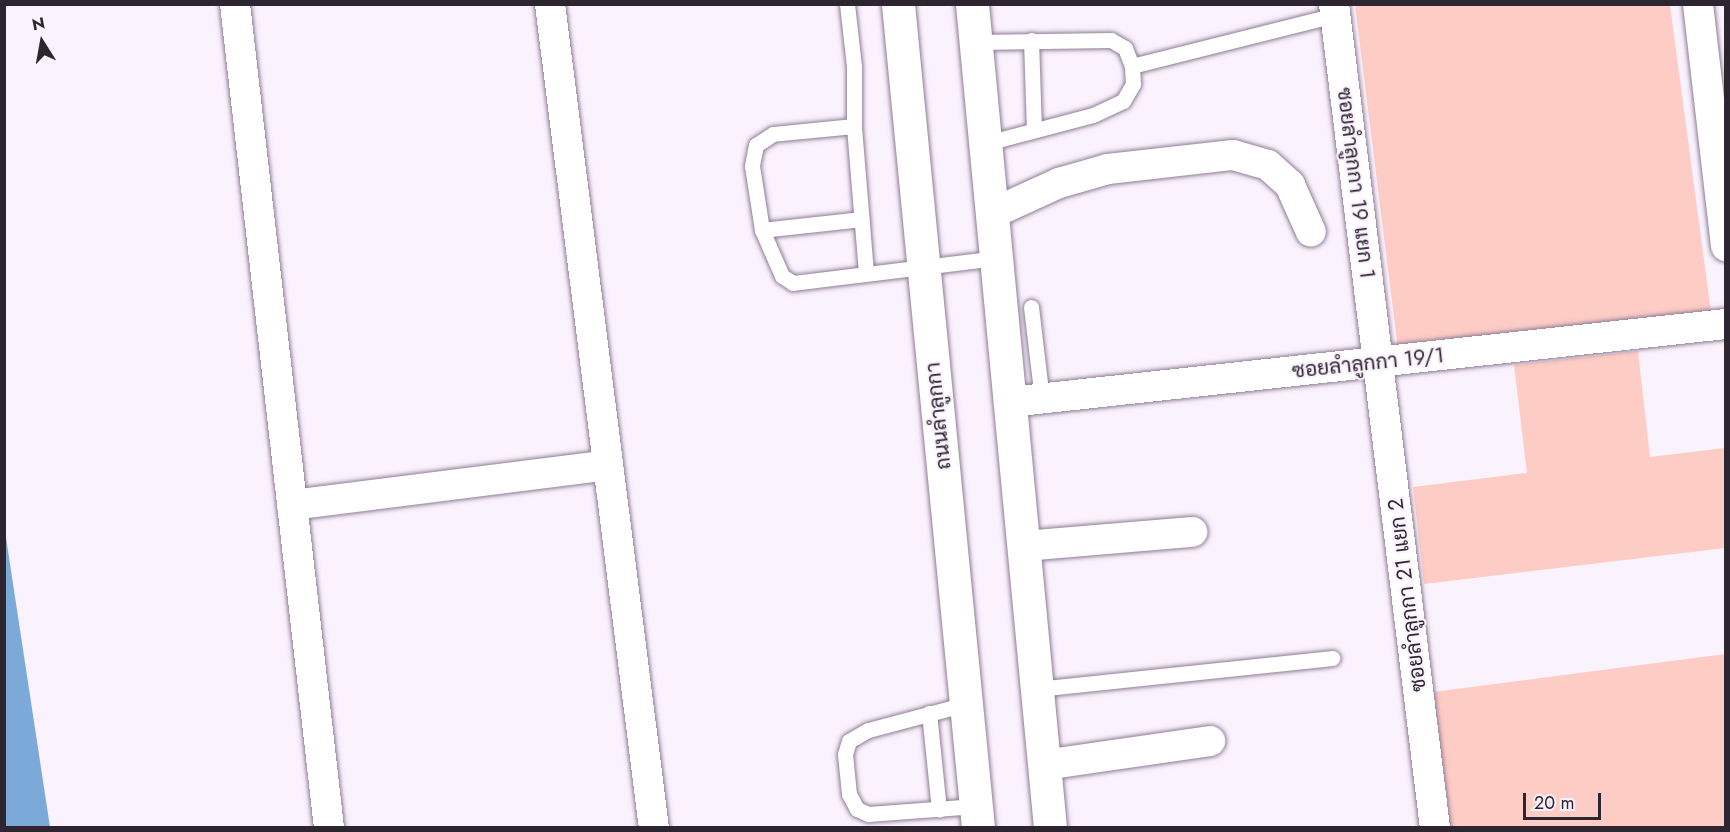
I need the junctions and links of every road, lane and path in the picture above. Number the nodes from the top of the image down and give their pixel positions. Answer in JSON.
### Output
{"nodes":[{"id":1,"x":235,"y":4,"type":"edge"},
{"id":2,"x":550,"y":4,"type":"edge"},
{"id":3,"x":847,"y":4,"type":"edge"},
{"id":4,"x":898,"y":4,"type":"edge"},
{"id":5,"x":972,"y":4,"type":"edge"},
{"id":6,"x":1698,"y":4,"type":"edge"},
{"id":7,"x":1335,"y":10,"type":"edge"},
{"id":8,"x":1031,"y":40,"type":"junction"},
{"id":9,"x":976,"y":42,"type":"junction"},
{"id":10,"x":1132,"y":66,"type":"junction"},
{"id":11,"x":854,"y":126,"type":"junction"},
{"id":12,"x":1034,"y":130,"type":"junction"},
{"id":13,"x":986,"y":143,"type":"junction"},
{"id":14,"x":991,"y":214,"type":"junction"},
{"id":15,"x":861,"y":219,"type":"junction"},
{"id":16,"x":762,"y":230,"type":"junction"},
{"id":17,"x":1311,"y":232,"type":"dead end"},
{"id":18,"x":1725,"y":246,"type":"edge"},
{"id":19,"x":996,"y":258,"type":"junction"},
{"id":20,"x":923,"y":264,"type":"junction"},
{"id":21,"x":866,"y":273,"type":"junction"},
{"id":22,"x":1031,"y":308,"type":"dead end"},
{"id":23,"x":1725,"y":324,"type":"edge"},
{"id":24,"x":1378,"y":362,"type":"junction"},
{"id":25,"x":1042,"y":399,"type":"junction"},
{"id":26,"x":1010,"y":402,"type":"junction"},
{"id":27,"x":607,"y":465,"type":"junction"},
{"id":28,"x":292,"y":505,"type":"junction"},
{"id":29,"x":1192,"y":532,"type":"dead end"},
{"id":30,"x":1024,"y":546,"type":"junction"},
{"id":31,"x":1332,"y":658,"type":"dead end"},
{"id":32,"x":1037,"y":689,"type":"junction"},
{"id":33,"x":966,"y":704,"type":"junction"},
{"id":34,"x":928,"y":713,"type":"junction"},
{"id":35,"x":1210,"y":741,"type":"dead end"},
{"id":36,"x":1044,"y":765,"type":"junction"},
{"id":37,"x":939,"y":809,"type":"junction"},
{"id":38,"x":977,"y":817,"type":"edge"},
{"id":39,"x":329,"y":828,"type":"edge"},
{"id":40,"x":654,"y":828,"type":"edge"},
{"id":41,"x":1050,"y":828,"type":"edge"},
{"id":42,"x":1435,"y":828,"type":"edge"}],
"edges":[{"from":1,"to":28,"type":"street"},
{"from":2,"to":27,"type":"street"},
{"from":3,"to":11,"type":"lane"},
{"from":4,"to":20,"type":"main road","name":"ถนนลำลูกกา"},
{"from":5,"to":9,"type":"main road"},
{"from":6,"to":18,"type":"street"},
{"from":7,"to":10,"type":"lane"},
{"from":7,"to":24,"type":"street","name":"ซอยลำลูกกา 19 แยก 1"},
{"from":8,"to":9,"type":"lane"},
{"from":8,"to":10,"type":"lane"},
{"from":8,"to":12,"type":"lane"},
{"from":9,"to":13,"type":"main road"},
{"from":10,"to":12,"type":"lane"},
{"from":11,"to":15,"type":"lane"},
{"from":11,"to":16,"type":"lane"},
{"from":12,"to":13,"type":"lane"},
{"from":13,"to":14,"type":"main road"},
{"from":14,"to":17,"type":"street"},
{"from":14,"to":19,"type":"main road"},
{"from":15,"to":16,"type":"lane"},
{"from":15,"to":21,"type":"lane"},
{"from":16,"to":21,"type":"lane"},
{"from":19,"to":20,"type":"lane"},
{"from":19,"to":26,"type":"main road"},
{"from":20,"to":21,"type":"lane"},
{"from":20,"to":33,"type":"main road","name":"ถนนลำลูกกา"},
{"from":22,"to":25,"type":"lane"},
{"from":23,"to":24,"type":"street","name":"ซอยลำลูกกา 19/1"},
{"from":24,"to":25,"type":"street","name":"ซอยลำลูกกา 19/1"},
{"from":24,"to":42,"type":"street","name":"ซอยลำลูกกา 21 แยก 2"},
{"from":25,"to":26,"type":"street","name":"ซอยลำลูกกา 19/1"},
{"from":26,"to":30,"type":"main road"},
{"from":27,"to":28,"type":"street"},
{"from":27,"to":40,"type":"street"},
{"from":28,"to":39,"type":"street"},
{"from":29,"to":30,"type":"street"},
{"from":30,"to":32,"type":"main road"},
{"from":31,"to":32,"type":"lane"},
{"from":32,"to":36,"type":"main road"},
{"from":33,"to":34,"type":"lane"},
{"from":33,"to":38,"type":"main road","name":"ถนนลำลูกกา"},
{"from":34,"to":37,"type":"lane"},
{"from":34,"to":37,"type":"lane"},
{"from":35,"to":36,"type":"street"},
{"from":36,"to":41,"type":"main road"},
{"from":37,"to":38,"type":"lane"}]}
